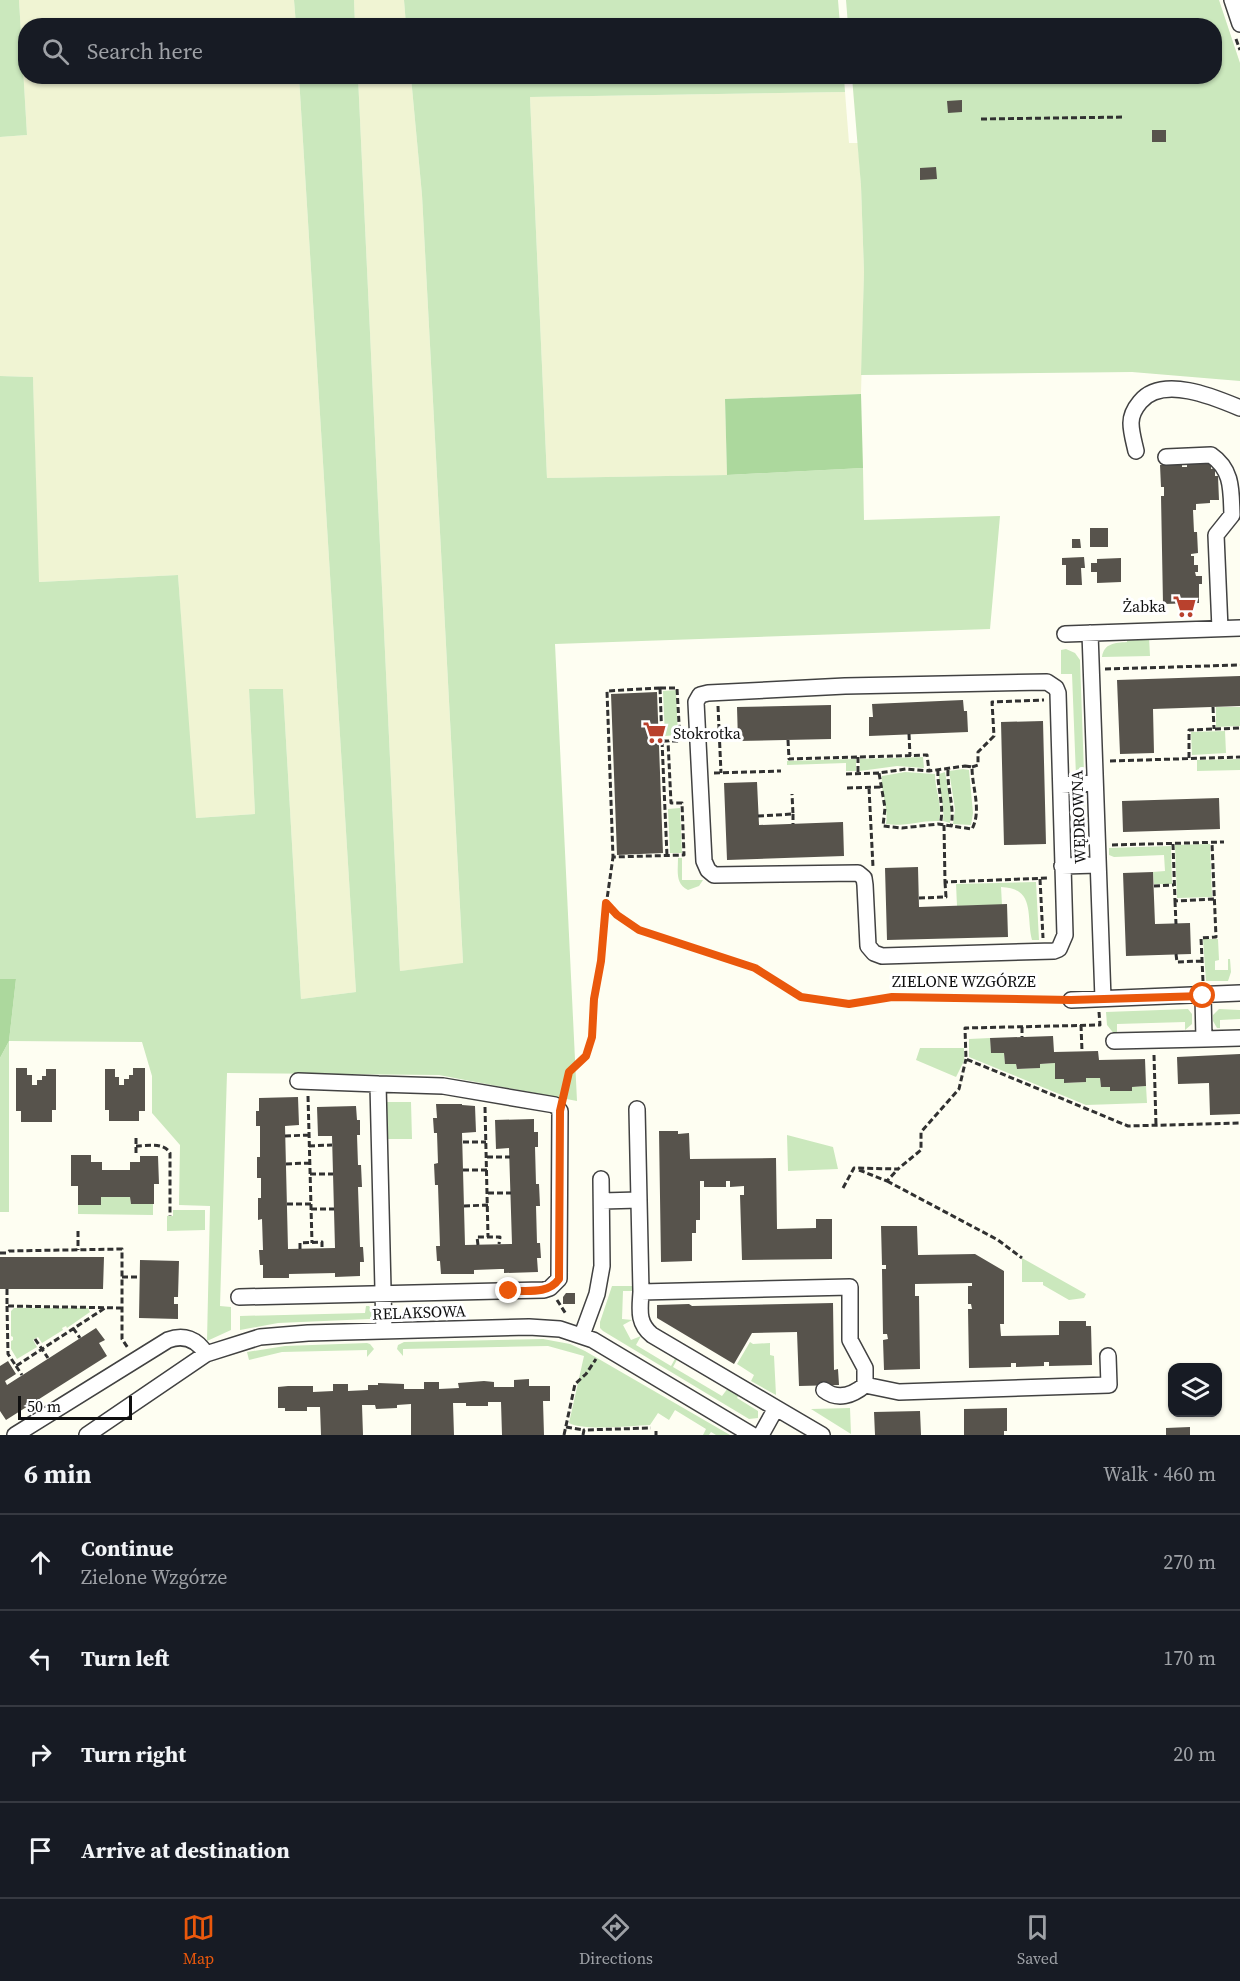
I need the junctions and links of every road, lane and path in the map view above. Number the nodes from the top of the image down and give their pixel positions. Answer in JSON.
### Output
{"nodes":[{"id":1,"x":1232,"y":0,"type":"edge"},
{"id":2,"x":1240,"y":24,"type":"edge"},
{"id":3,"x":1125,"y":117,"type":"dead end"},
{"id":4,"x":981,"y":119,"type":"dead end"},
{"id":5,"x":1240,"y":408,"type":"edge"},
{"id":6,"x":1136,"y":451,"type":"dead end"},
{"id":7,"x":1166,"y":457,"type":"dead end"},
{"id":8,"x":1240,"y":628,"type":"edge"},
{"id":9,"x":1220,"y":629,"type":"junction"},
{"id":10,"x":1090,"y":633,"type":"junction"},
{"id":11,"x":1065,"y":634,"type":"dead end"},
{"id":12,"x":1240,"y":665,"type":"edge"},
{"id":13,"x":1100,"y":669,"type":"dead end"},
{"id":14,"x":660,"y":688,"type":"junction"},
{"id":15,"x":992,"y":692,"type":"dead end"},
{"id":16,"x":1047,"y":700,"type":"dead end"},
{"id":17,"x":718,"y":702,"type":"dead end"},
{"id":18,"x":992,"y":702,"type":"junction"},
{"id":19,"x":1213,"y":707,"type":"dead end"},
{"id":20,"x":1240,"y":728,"type":"edge"},
{"id":21,"x":1214,"y":729,"type":"junction"},
{"id":22,"x":909,"y":734,"type":"dead end"},
{"id":23,"x":788,"y":740,"type":"dead end"},
{"id":24,"x":662,"y":741,"type":"junction"},
{"id":25,"x":668,"y":741,"type":"junction"},
{"id":26,"x":910,"y":756,"type":"junction"},
{"id":27,"x":858,"y":757,"type":"junction"},
{"id":28,"x":1240,"y":757,"type":"edge"},
{"id":29,"x":1189,"y":758,"type":"junction"},
{"id":30,"x":1104,"y":761,"type":"dead end"},
{"id":31,"x":972,"y":767,"type":"junction"},
{"id":32,"x":948,"y":769,"type":"junction"},
{"id":33,"x":938,"y":770,"type":"junction"},
{"id":34,"x":781,"y":771,"type":"dead end"},
{"id":35,"x":929,"y":771,"type":"junction"},
{"id":36,"x":709,"y":773,"type":"dead end"},
{"id":37,"x":721,"y":773,"type":"junction"},
{"id":38,"x":858,"y":773,"type":"junction"},
{"id":39,"x":879,"y":773,"type":"junction"},
{"id":40,"x":846,"y":774,"type":"dead end"},
{"id":41,"x":1095,"y":783,"type":"junction"},
{"id":42,"x":1061,"y":785,"type":"junction"},
{"id":43,"x":880,"y":787,"type":"junction"},
{"id":44,"x":847,"y":788,"type":"dead end"},
{"id":45,"x":869,"y":788,"type":"junction"},
{"id":46,"x":792,"y":794,"type":"dead end"},
{"id":47,"x":793,"y":814,"type":"junction"},
{"id":48,"x":758,"y":816,"type":"dead end"},
{"id":49,"x":793,"y":824,"type":"dead end"},
{"id":50,"x":942,"y":825,"type":"junction"},
{"id":51,"x":951,"y":827,"type":"junction"},
{"id":52,"x":1224,"y":842,"type":"dead end"},
{"id":53,"x":1212,"y":843,"type":"junction"},
{"id":54,"x":1173,"y":844,"type":"junction"},
{"id":55,"x":1106,"y":846,"type":"dead end"},
{"id":56,"x":666,"y":855,"type":"junction"},
{"id":57,"x":614,"y":857,"type":"junction"},
{"id":58,"x":863,"y":861,"type":"dead end"},
{"id":59,"x":873,"y":861,"type":"junction"},
{"id":60,"x":1098,"y":865,"type":"junction"},
{"id":61,"x":873,"y":871,"type":"dead end"},
{"id":62,"x":1062,"y":872,"type":"junction"},
{"id":63,"x":1041,"y":879,"type":"junction"},
{"id":64,"x":945,"y":882,"type":"junction"},
{"id":65,"x":1174,"y":885,"type":"junction"},
{"id":66,"x":1154,"y":886,"type":"dead end"},
{"id":67,"x":919,"y":898,"type":"dead end"},
{"id":68,"x":1214,"y":899,"type":"junction"},
{"id":69,"x":1175,"y":901,"type":"junction"},
{"id":70,"x":606,"y":903,"type":"junction"},
{"id":71,"x":1176,"y":924,"type":"dead end"},
{"id":72,"x":1043,"y":942,"type":"dead end"},
{"id":73,"x":1176,"y":954,"type":"dead end"},
{"id":74,"x":1202,"y":962,"type":"junction"},
{"id":75,"x":1203,"y":991,"type":"junction"},
{"id":76,"x":1240,"y":993,"type":"edge"},
{"id":77,"x":1071,"y":1000,"type":"joint"},
{"id":78,"x":1101,"y":1004,"type":"junction"},
{"id":79,"x":1081,"y":1025,"type":"junction"},
{"id":80,"x":1095,"y":1025,"type":"junction"},
{"id":81,"x":1022,"y":1027,"type":"junction"},
{"id":82,"x":1022,"y":1037,"type":"dead end"},
{"id":83,"x":1108,"y":1037,"type":"joint"},
{"id":84,"x":1240,"y":1038,"type":"edge"},
{"id":85,"x":1204,"y":1039,"type":"junction"},
{"id":86,"x":1154,"y":1050,"type":"dead end"},
{"id":87,"x":1082,"y":1051,"type":"dead end"},
{"id":88,"x":966,"y":1059,"type":"junction"},
{"id":89,"x":303,"y":1082,"type":"joint"},
{"id":90,"x":378,"y":1084,"type":"junction"},
{"id":91,"x":485,"y":1093,"type":"junction"},
{"id":92,"x":637,"y":1109,"type":"dead end"},
{"id":93,"x":560,"y":1111,"type":"junction"},
{"id":94,"x":1240,"y":1123,"type":"edge"},
{"id":95,"x":1156,"y":1125,"type":"junction"},
{"id":96,"x":309,"y":1135,"type":"junction"},
{"id":97,"x":285,"y":1136,"type":"dead end"},
{"id":98,"x":136,"y":1138,"type":"dead end"},
{"id":99,"x":463,"y":1142,"type":"dead end"},
{"id":100,"x":486,"y":1142,"type":"junction"},
{"id":101,"x":332,"y":1145,"type":"dead end"},
{"id":102,"x":136,"y":1146,"type":"junction"},
{"id":103,"x":309,"y":1146,"type":"junction"},
{"id":104,"x":136,"y":1155,"type":"dead end"},
{"id":105,"x":487,"y":1157,"type":"junction"},
{"id":106,"x":510,"y":1157,"type":"dead end"},
{"id":107,"x":309,"y":1163,"type":"junction"},
{"id":108,"x":286,"y":1164,"type":"dead end"},
{"id":109,"x":854,"y":1168,"type":"junction"},
{"id":110,"x":898,"y":1169,"type":"junction"},
{"id":111,"x":464,"y":1170,"type":"dead end"},
{"id":112,"x":487,"y":1170,"type":"junction"},
{"id":113,"x":310,"y":1174,"type":"junction"},
{"id":114,"x":333,"y":1174,"type":"dead end"},
{"id":115,"x":602,"y":1179,"type":"dead end"},
{"id":116,"x":887,"y":1181,"type":"junction"},
{"id":117,"x":843,"y":1188,"type":"dead end"},
{"id":118,"x":488,"y":1193,"type":"junction"},
{"id":119,"x":511,"y":1193,"type":"dead end"},
{"id":120,"x":639,"y":1200,"type":"junction"},
{"id":121,"x":602,"y":1201,"type":"junction"},
{"id":122,"x":287,"y":1204,"type":"dead end"},
{"id":123,"x":310,"y":1204,"type":"junction"},
{"id":124,"x":488,"y":1205,"type":"junction"},
{"id":125,"x":464,"y":1206,"type":"dead end"},
{"id":126,"x":311,"y":1209,"type":"junction"},
{"id":127,"x":334,"y":1209,"type":"dead end"},
{"id":128,"x":170,"y":1216,"type":"dead end"},
{"id":129,"x":78,"y":1231,"type":"dead end"},
{"id":130,"x":488,"y":1237,"type":"junction"},
{"id":131,"x":312,"y":1243,"type":"junction"},
{"id":132,"x":500,"y":1244,"type":"dead end"},
{"id":133,"x":478,"y":1245,"type":"dead end"},
{"id":134,"x":322,"y":1248,"type":"dead end"},
{"id":135,"x":300,"y":1249,"type":"dead end"},
{"id":136,"x":78,"y":1250,"type":"junction"},
{"id":137,"x":0,"y":1253,"type":"edge"},
{"id":138,"x":1022,"y":1258,"type":"dead end"},
{"id":139,"x":122,"y":1277,"type":"junction"},
{"id":140,"x":140,"y":1277,"type":"dead end"},
{"id":141,"x":7,"y":1289,"type":"dead end"},
{"id":142,"x":641,"y":1292,"type":"junction"},
{"id":143,"x":384,"y":1294,"type":"junction"},
{"id":144,"x":239,"y":1297,"type":"dead end"},
{"id":145,"x":7,"y":1306,"type":"junction"},
{"id":146,"x":105,"y":1308,"type":"junction"},
{"id":147,"x":122,"y":1308,"type":"junction"},
{"id":148,"x":73,"y":1328,"type":"junction"},
{"id":149,"x":384,"y":1331,"type":"junction"},
{"id":150,"x":582,"y":1335,"type":"junction"},
{"id":151,"x":80,"y":1338,"type":"dead end"},
{"id":152,"x":35,"y":1339,"type":"dead end"},
{"id":153,"x":42,"y":1349,"type":"junction"},
{"id":154,"x":206,"y":1354,"type":"junction"},
{"id":155,"x":598,"y":1356,"type":"dead end"},
{"id":156,"x":1108,"y":1356,"type":"dead end"},
{"id":157,"x":48,"y":1358,"type":"dead end"},
{"id":158,"x":134,"y":1359,"type":"junction"},
{"id":159,"x":16,"y":1366,"type":"junction"},
{"id":160,"x":22,"y":1375,"type":"dead end"},
{"id":161,"x":864,"y":1385,"type":"junction"},
{"id":162,"x":824,"y":1390,"type":"dead end"},
{"id":163,"x":776,"y":1408,"type":"junction"},
{"id":164,"x":566,"y":1427,"type":"junction"},
{"id":165,"x":651,"y":1428,"type":"dead end"},
{"id":166,"x":576,"y":1429,"type":"junction"},
{"id":167,"x":604,"y":1429,"type":"junction"},
{"id":168,"x":584,"y":1430,"type":"junction"},
{"id":169,"x":15,"y":1435,"type":"edge"},
{"id":170,"x":87,"y":1435,"type":"edge"},
{"id":171,"x":564,"y":1435,"type":"edge"},
{"id":172,"x":575,"y":1435,"type":"edge"},
{"id":173,"x":583,"y":1435,"type":"edge"},
{"id":174,"x":604,"y":1435,"type":"edge"},
{"id":175,"x":752,"y":1435,"type":"edge"},
{"id":176,"x":761,"y":1435,"type":"edge"},
{"id":177,"x":822,"y":1435,"type":"edge"}],
"edges":[{"from":1,"to":2,"type":"street"},
{"from":3,"to":4,"type":"path"},
{"from":5,"to":6,"type":"street"},
{"from":7,"to":9,"type":"street"},
{"from":8,"to":9,"type":"street"},
{"from":9,"to":10,"type":"street"},
{"from":10,"to":11,"type":"street"},
{"from":10,"to":41,"type":"street","name":"WĘDROWNA"},
{"from":12,"to":13,"type":"path"},
{"from":14,"to":24,"type":"path"},
{"from":14,"to":25,"type":"path"},
{"from":14,"to":57,"type":"path"},
{"from":15,"to":18,"type":"path"},
{"from":16,"to":18,"type":"path"},
{"from":17,"to":37,"type":"path"},
{"from":18,"to":31,"type":"path"},
{"from":19,"to":21,"type":"path"},
{"from":20,"to":21,"type":"path"},
{"from":21,"to":29,"type":"path"},
{"from":22,"to":26,"type":"path"},
{"from":23,"to":27,"type":"path"},
{"from":24,"to":25,"type":"path"},
{"from":24,"to":56,"type":"path"},
{"from":25,"to":56,"type":"path"},
{"from":26,"to":27,"type":"path"},
{"from":26,"to":35,"type":"path"},
{"from":27,"to":38,"type":"path"},
{"from":28,"to":29,"type":"path"},
{"from":29,"to":30,"type":"path"},
{"from":31,"to":32,"type":"path"},
{"from":31,"to":51,"type":"path"},
{"from":32,"to":33,"type":"path"},
{"from":32,"to":51,"type":"path"},
{"from":33,"to":35,"type":"path"},
{"from":33,"to":50,"type":"path"},
{"from":34,"to":37,"type":"path"},
{"from":35,"to":39,"type":"path"},
{"from":36,"to":37,"type":"path"},
{"from":38,"to":39,"type":"path"},
{"from":38,"to":40,"type":"path"},
{"from":39,"to":43,"type":"path"},
{"from":41,"to":42,"type":"street"},
{"from":41,"to":60,"type":"street","name":"WĘDROWNA"},
{"from":42,"to":62,"type":"street"},
{"from":42,"to":62,"type":"street"},
{"from":43,"to":45,"type":"path"},
{"from":43,"to":50,"type":"path"},
{"from":44,"to":45,"type":"path"},
{"from":45,"to":59,"type":"path"},
{"from":46,"to":47,"type":"path"},
{"from":47,"to":48,"type":"path"},
{"from":47,"to":49,"type":"path"},
{"from":50,"to":51,"type":"path"},
{"from":50,"to":64,"type":"path"},
{"from":52,"to":53,"type":"path"},
{"from":53,"to":54,"type":"path"},
{"from":53,"to":68,"type":"path"},
{"from":54,"to":55,"type":"path"},
{"from":54,"to":65,"type":"path"},
{"from":56,"to":57,"type":"path"},
{"from":57,"to":70,"type":"path"},
{"from":58,"to":59,"type":"path"},
{"from":59,"to":61,"type":"path"},
{"from":60,"to":62,"type":"street"},
{"from":60,"to":78,"type":"street","name":"WĘDROWNA"},
{"from":62,"to":63,"type":"path"},
{"from":63,"to":64,"type":"path"},
{"from":63,"to":72,"type":"path"},
{"from":64,"to":67,"type":"path"},
{"from":65,"to":66,"type":"path"},
{"from":65,"to":69,"type":"path"},
{"from":68,"to":69,"type":"path"},
{"from":68,"to":74,"type":"path"},
{"from":69,"to":71,"type":"path"},
{"from":70,"to":77,"type":"path","name":"ZIELONE WZGÓRZE"},
{"from":70,"to":93,"type":"path"},
{"from":73,"to":74,"type":"path"},
{"from":74,"to":75,"type":"path"},
{"from":75,"to":76,"type":"street"},
{"from":75,"to":78,"type":"street"},
{"from":75,"to":85,"type":"street"},
{"from":77,"to":78,"type":"street"},
{"from":78,"to":80,"type":"path"},
{"from":79,"to":80,"type":"path"},
{"from":79,"to":81,"type":"path"},
{"from":79,"to":87,"type":"path"},
{"from":80,"to":83,"type":"path"},
{"from":81,"to":82,"type":"path"},
{"from":81,"to":88,"type":"path"},
{"from":83,"to":85,"type":"street"},
{"from":84,"to":85,"type":"street"},
{"from":86,"to":95,"type":"path"},
{"from":88,"to":95,"type":"path"},
{"from":88,"to":110,"type":"path"},
{"from":89,"to":90,"type":"street"},
{"from":89,"to":96,"type":"path"},
{"from":90,"to":91,"type":"street"},
{"from":90,"to":143,"type":"street"},
{"from":91,"to":93,"type":"street"},
{"from":91,"to":100,"type":"path"},
{"from":92,"to":120,"type":"street"},
{"from":93,"to":143,"type":"street"},
{"from":94,"to":95,"type":"path"},
{"from":96,"to":97,"type":"path"},
{"from":96,"to":103,"type":"path"},
{"from":98,"to":102,"type":"path"},
{"from":99,"to":100,"type":"path"},
{"from":100,"to":105,"type":"path"},
{"from":101,"to":103,"type":"path"},
{"from":102,"to":104,"type":"path"},
{"from":102,"to":128,"type":"path"},
{"from":103,"to":107,"type":"path"},
{"from":105,"to":106,"type":"path"},
{"from":105,"to":112,"type":"path"},
{"from":107,"to":108,"type":"path"},
{"from":107,"to":113,"type":"path"},
{"from":109,"to":110,"type":"path"},
{"from":109,"to":116,"type":"path"},
{"from":109,"to":117,"type":"path"},
{"from":110,"to":116,"type":"path"},
{"from":111,"to":112,"type":"path"},
{"from":112,"to":118,"type":"path"},
{"from":113,"to":114,"type":"path"},
{"from":113,"to":123,"type":"path"},
{"from":115,"to":121,"type":"street"},
{"from":116,"to":138,"type":"path"},
{"from":118,"to":119,"type":"path"},
{"from":118,"to":124,"type":"path"},
{"from":120,"to":121,"type":"street"},
{"from":120,"to":142,"type":"street"},
{"from":121,"to":150,"type":"street"},
{"from":122,"to":123,"type":"path"},
{"from":123,"to":126,"type":"path"},
{"from":124,"to":125,"type":"path"},
{"from":124,"to":130,"type":"path"},
{"from":126,"to":127,"type":"path"},
{"from":126,"to":131,"type":"path"},
{"from":129,"to":136,"type":"path"},
{"from":130,"to":132,"type":"path"},
{"from":130,"to":133,"type":"path"},
{"from":131,"to":134,"type":"path"},
{"from":131,"to":135,"type":"path"},
{"from":136,"to":137,"type":"path"},
{"from":136,"to":139,"type":"path"},
{"from":139,"to":140,"type":"path"},
{"from":139,"to":147,"type":"path"},
{"from":141,"to":145,"type":"path"},
{"from":142,"to":161,"type":"street"},
{"from":142,"to":163,"type":"street"},
{"from":143,"to":144,"type":"street"},
{"from":143,"to":149,"type":"street"},
{"from":145,"to":146,"type":"path"},
{"from":145,"to":159,"type":"path"},
{"from":146,"to":147,"type":"path"},
{"from":146,"to":148,"type":"path"},
{"from":147,"to":158,"type":"path"},
{"from":148,"to":151,"type":"path"},
{"from":148,"to":153,"type":"path"},
{"from":149,"to":150,"type":"street","name":"RELAKSOWA"},
{"from":149,"to":154,"type":"street","name":"RELAKSOWA"},
{"from":150,"to":175,"type":"street","name":"RELAKSOWA"},
{"from":152,"to":153,"type":"path"},
{"from":153,"to":157,"type":"path"},
{"from":153,"to":159,"type":"path"},
{"from":154,"to":158,"type":"street"},
{"from":154,"to":170,"type":"street","name":"RELAKSOWA"},
{"from":155,"to":164,"type":"path"},
{"from":156,"to":161,"type":"street"},
{"from":158,"to":169,"type":"street"},
{"from":159,"to":160,"type":"path"},
{"from":161,"to":162,"type":"street"},
{"from":163,"to":176,"type":"street"},
{"from":163,"to":177,"type":"street"},
{"from":164,"to":166,"type":"path"},
{"from":164,"to":171,"type":"path"},
{"from":165,"to":167,"type":"path"},
{"from":166,"to":168,"type":"path"},
{"from":166,"to":172,"type":"path"},
{"from":167,"to":168,"type":"path"},
{"from":167,"to":174,"type":"path"},
{"from":168,"to":173,"type":"path"}]}
